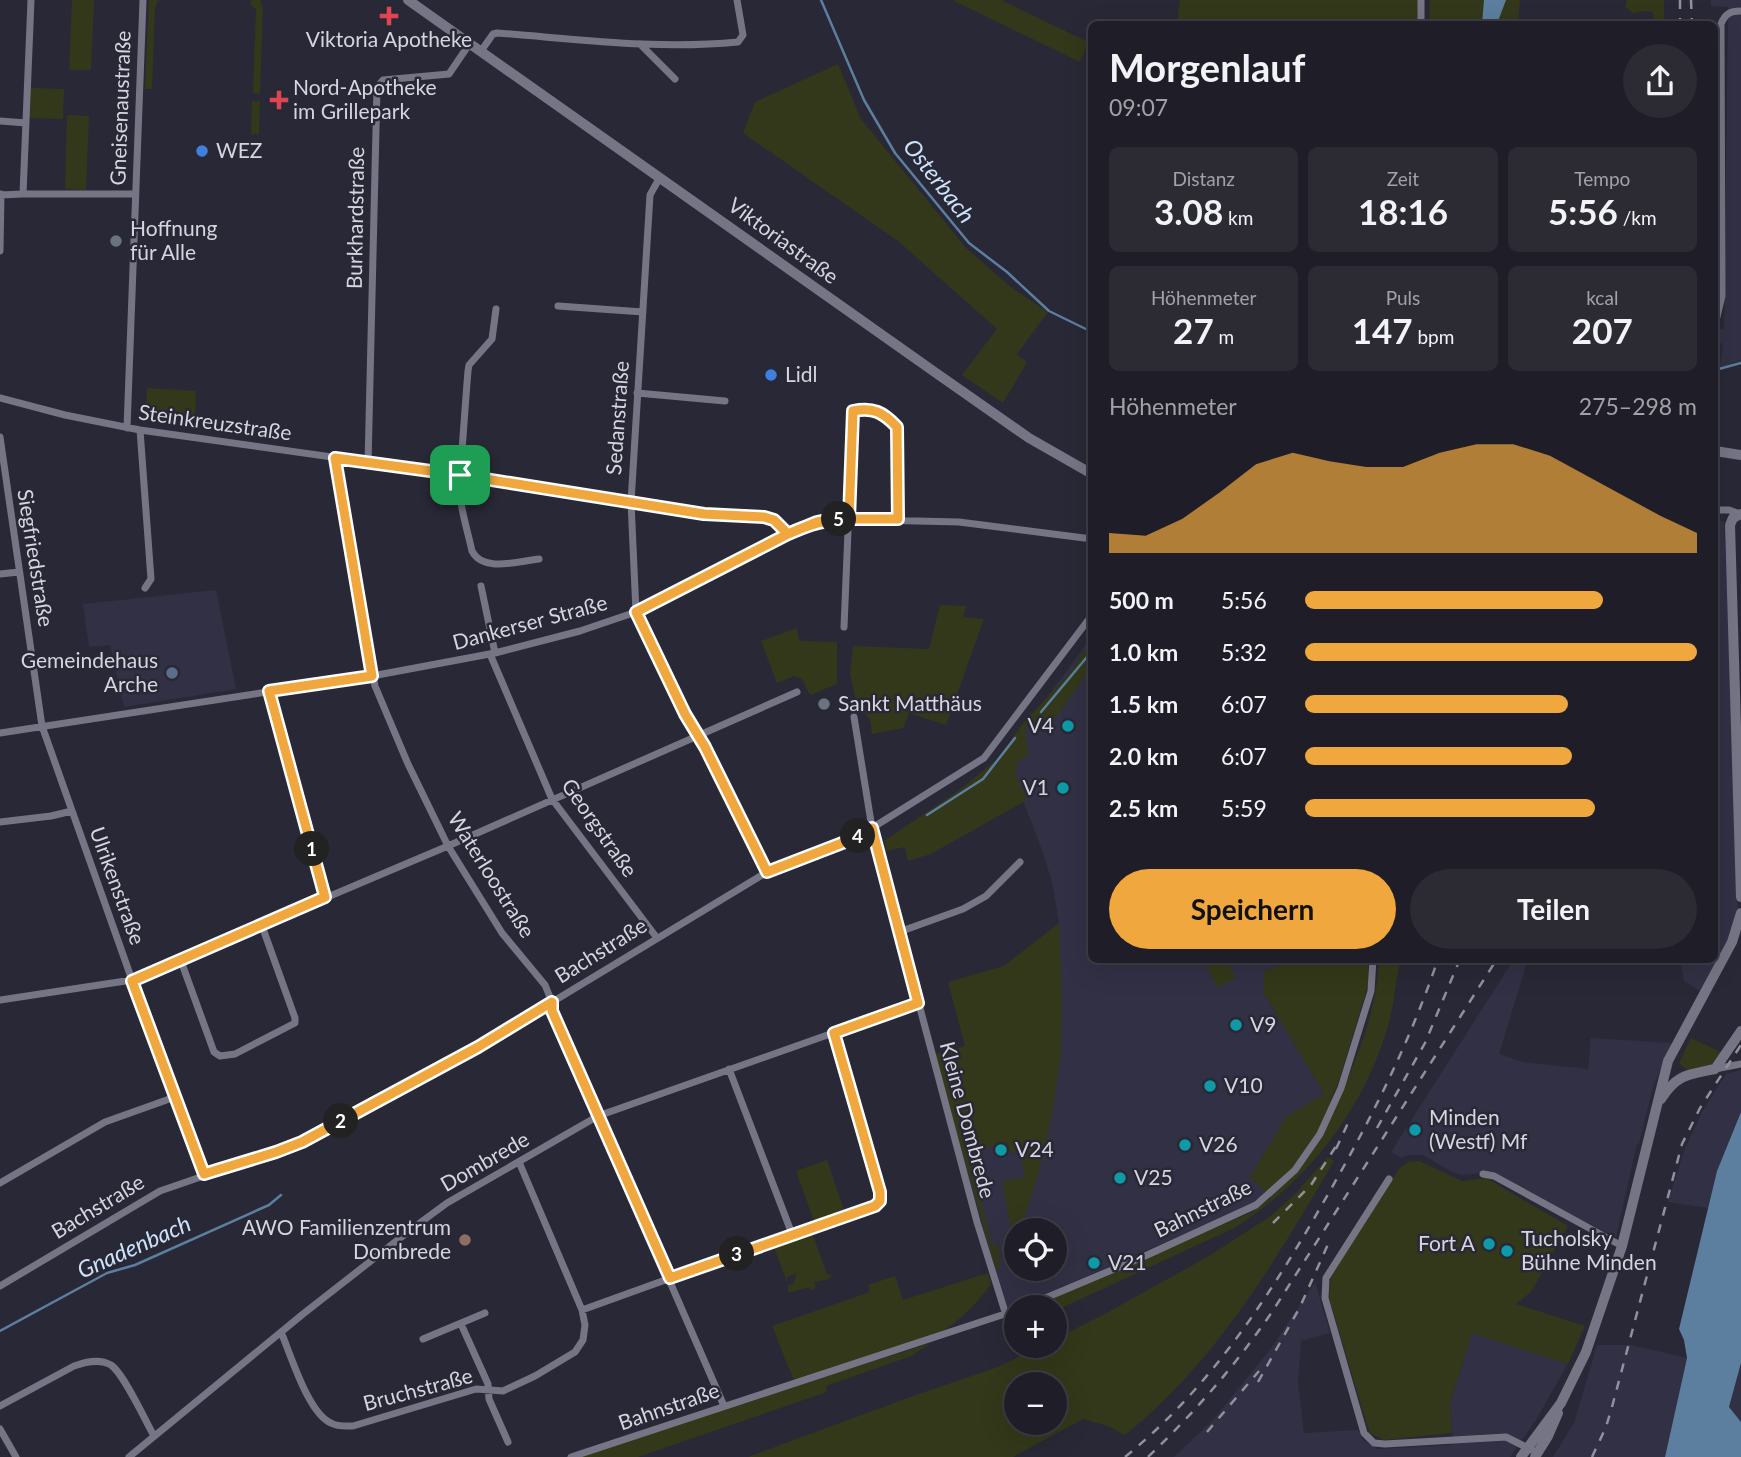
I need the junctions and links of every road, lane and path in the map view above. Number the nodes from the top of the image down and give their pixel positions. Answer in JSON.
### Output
{"nodes":[{"id":1,"x":31,"y":0,"type":"edge"},
{"id":2,"x":143,"y":0,"type":"edge"},
{"id":3,"x":408,"y":0,"type":"edge"},
{"id":4,"x":737,"y":0,"type":"edge"},
{"id":5,"x":1422,"y":0,"type":"edge"},
{"id":6,"x":1741,"y":11,"type":"edge"},
{"id":7,"x":1421,"y":21,"type":"edge"},
{"id":8,"x":470,"y":43,"type":"junction"},
{"id":9,"x":640,"y":44,"type":"junction"},
{"id":10,"x":481,"y":51,"type":"junction"},
{"id":11,"x":674,"y":79,"type":"dead end"},
{"id":12,"x":0,"y":121,"type":"edge"},
{"id":13,"x":26,"y":123,"type":"junction"},
{"id":14,"x":660,"y":177,"type":"junction"},
{"id":15,"x":0,"y":194,"type":"edge"},
{"id":16,"x":23,"y":194,"type":"junction"},
{"id":17,"x":135,"y":194,"type":"junction"},
{"id":18,"x":0,"y":251,"type":"edge"},
{"id":19,"x":558,"y":306,"type":"dead end"},
{"id":20,"x":496,"y":309,"type":"dead end"},
{"id":21,"x":642,"y":312,"type":"junction"},
{"id":22,"x":1718,"y":314,"type":"edge"},
{"id":23,"x":638,"y":393,"type":"junction"},
{"id":24,"x":0,"y":398,"type":"edge"},
{"id":25,"x":725,"y":401,"type":"dead end"},
{"id":26,"x":127,"y":428,"type":"junction"},
{"id":27,"x":140,"y":430,"type":"junction"},
{"id":28,"x":0,"y":437,"type":"edge"},
{"id":29,"x":1718,"y":451,"type":"edge"},
{"id":30,"x":1741,"y":455,"type":"edge"},
{"id":31,"x":335,"y":458,"type":"junction"},
{"id":32,"x":368,"y":464,"type":"junction"},
{"id":33,"x":1088,"y":472,"type":"edge"},
{"id":34,"x":460,"y":475,"type":"junction"},
{"id":35,"x":4,"y":492,"type":"edge"},
{"id":36,"x":631,"y":502,"type":"junction"},
{"id":37,"x":1718,"y":510,"type":"edge"},
{"id":38,"x":1740,"y":514,"type":"edge"},
{"id":39,"x":849,"y":519,"type":"junction"},
{"id":40,"x":898,"y":519,"type":"junction"},
{"id":41,"x":788,"y":534,"type":"junction"},
{"id":42,"x":1088,"y":538,"type":"edge"},
{"id":43,"x":539,"y":558,"type":"dead end"},
{"id":44,"x":19,"y":572,"type":"junction"},
{"id":45,"x":0,"y":574,"type":"edge"},
{"id":46,"x":481,"y":586,"type":"dead end"},
{"id":47,"x":145,"y":588,"type":"dead end"},
{"id":48,"x":1737,"y":602,"type":"edge"},
{"id":49,"x":636,"y":612,"type":"junction"},
{"id":50,"x":1088,"y":620,"type":"edge"},
{"id":51,"x":845,"y":627,"type":"dead end"},
{"id":52,"x":493,"y":654,"type":"junction"},
{"id":53,"x":372,"y":676,"type":"junction"},
{"id":54,"x":1738,"y":686,"type":"edge"},
{"id":55,"x":269,"y":691,"type":"junction"},
{"id":56,"x":797,"y":692,"type":"dead end"},
{"id":57,"x":854,"y":717,"type":"dead end"},
{"id":58,"x":42,"y":726,"type":"junction"},
{"id":59,"x":0,"y":733,"type":"edge"},
{"id":60,"x":699,"y":735,"type":"junction"},
{"id":61,"x":552,"y":799,"type":"junction"},
{"id":62,"x":72,"y":811,"type":"junction"},
{"id":63,"x":0,"y":822,"type":"edge"},
{"id":64,"x":872,"y":828,"type":"junction"},
{"id":65,"x":448,"y":846,"type":"junction"},
{"id":66,"x":1020,"y":862,"type":"dead end"},
{"id":67,"x":767,"y":872,"type":"junction"},
{"id":68,"x":325,"y":897,"type":"junction"},
{"id":69,"x":1741,"y":897,"type":"edge"},
{"id":70,"x":1741,"y":913,"type":"edge"},
{"id":71,"x":262,"y":926,"type":"junction"},
{"id":72,"x":899,"y":932,"type":"junction"},
{"id":73,"x":657,"y":937,"type":"junction"},
{"id":74,"x":181,"y":961,"type":"junction"},
{"id":75,"x":1373,"y":963,"type":"edge"},
{"id":76,"x":132,"y":981,"type":"junction"},
{"id":77,"x":0,"y":1000,"type":"edge"},
{"id":78,"x":552,"y":1002,"type":"junction"},
{"id":79,"x":918,"y":1003,"type":"junction"},
{"id":80,"x":1741,"y":1031,"type":"edge"},
{"id":81,"x":834,"y":1033,"type":"junction"},
{"id":82,"x":1673,"y":1053,"type":"junction"},
{"id":83,"x":1741,"y":1064,"type":"edge"},
{"id":84,"x":729,"y":1069,"type":"junction"},
{"id":85,"x":1715,"y":1069,"type":"junction"},
{"id":86,"x":1686,"y":1076,"type":"junction"},
{"id":87,"x":175,"y":1097,"type":"junction"},
{"id":88,"x":1658,"y":1105,"type":"junction"},
{"id":89,"x":598,"y":1115,"type":"junction"},
{"id":90,"x":519,"y":1162,"type":"junction"},
{"id":91,"x":204,"y":1174,"type":"junction"},
{"id":92,"x":1483,"y":1174,"type":"dead end"},
{"id":93,"x":1389,"y":1179,"type":"dead end"},
{"id":94,"x":0,"y":1184,"type":"edge"},
{"id":95,"x":792,"y":1234,"type":"junction"},
{"id":96,"x":1622,"y":1246,"type":"junction"},
{"id":97,"x":670,"y":1278,"type":"junction"},
{"id":98,"x":0,"y":1286,"type":"edge"},
{"id":99,"x":1052,"y":1295,"type":"edge"},
{"id":100,"x":1004,"y":1309,"type":"edge"},
{"id":101,"x":582,"y":1310,"type":"junction"},
{"id":102,"x":485,"y":1313,"type":"dead end"},
{"id":103,"x":1004,"y":1316,"type":"edge"},
{"id":104,"x":461,"y":1324,"type":"junction"},
{"id":105,"x":281,"y":1332,"type":"junction"},
{"id":106,"x":423,"y":1339,"type":"dead end"},
{"id":107,"x":489,"y":1390,"type":"junction"},
{"id":108,"x":0,"y":1406,"type":"edge"},
{"id":109,"x":724,"y":1406,"type":"junction"},
{"id":110,"x":0,"y":1429,"type":"edge"},
{"id":111,"x":153,"y":1436,"type":"junction"},
{"id":112,"x":508,"y":1442,"type":"dead end"},
{"id":113,"x":1531,"y":1454,"type":"edge"},
{"id":114,"x":16,"y":1457,"type":"edge"},
{"id":115,"x":129,"y":1457,"type":"edge"},
{"id":116,"x":571,"y":1457,"type":"edge"}],
"edges":[{"from":1,"to":13,"type":"street"},
{"from":2,"to":17,"type":"street","name":"Gneisenaustraße"},
{"from":3,"to":8,"type":"main road","name":"Viktoriastraße"},
{"from":4,"to":9,"type":"street"},
{"from":5,"to":7,"type":"street"},
{"from":6,"to":22,"type":"street"},
{"from":8,"to":10,"type":"main road","name":"Viktoriastraße"},
{"from":8,"to":32,"type":"street","name":"Burkhardstraße"},
{"from":9,"to":10,"type":"street"},
{"from":9,"to":11,"type":"street"},
{"from":10,"to":14,"type":"main road","name":"Viktoriastraße"},
{"from":12,"to":13,"type":"street"},
{"from":13,"to":16,"type":"street"},
{"from":14,"to":21,"type":"street","name":"Sedanstraße"},
{"from":14,"to":33,"type":"main road","name":"Viktoriastraße"},
{"from":15,"to":16,"type":"street"},
{"from":15,"to":18,"type":"street"},
{"from":16,"to":17,"type":"street"},
{"from":17,"to":26,"type":"street","name":"Gneisenaustraße"},
{"from":19,"to":21,"type":"street"},
{"from":20,"to":34,"type":"street"},
{"from":21,"to":23,"type":"street","name":"Sedanstraße"},
{"from":23,"to":25,"type":"street"},
{"from":23,"to":36,"type":"street","name":"Sedanstraße"},
{"from":24,"to":26,"type":"street","name":"Steinkreuzstraße"},
{"from":26,"to":27,"type":"street","name":"Steinkreuzstraße"},
{"from":27,"to":31,"type":"street","name":"Steinkreuzstraße"},
{"from":27,"to":47,"type":"street"},
{"from":28,"to":35,"type":"street","name":"Siegfriedstraße"},
{"from":29,"to":30,"type":"main road"},
{"from":31,"to":32,"type":"street","name":"Steinkreuzstraße"},
{"from":31,"to":53,"type":"street","name":"Waterloostraße"},
{"from":32,"to":34,"type":"street","name":"Steinkreuzstraße"},
{"from":34,"to":36,"type":"street","name":"Steinkreuzstraße"},
{"from":34,"to":43,"type":"street"},
{"from":35,"to":44,"type":"street","name":"Siegfriedstraße"},
{"from":36,"to":41,"type":"street","name":"Steinkreuzstraße"},
{"from":36,"to":49,"type":"street","name":"Sedanstraße"},
{"from":37,"to":38,"type":"street"},
{"from":38,"to":48,"type":"main road"},
{"from":39,"to":40,"type":"street","name":"Dankerser Straße"},
{"from":39,"to":40,"type":"street"},
{"from":39,"to":41,"type":"street","name":"Dankerser Straße"},
{"from":39,"to":51,"type":"street"},
{"from":40,"to":42,"type":"street","name":"Dankerser Straße"},
{"from":41,"to":49,"type":"street","name":"Dankerser Straße"},
{"from":44,"to":45,"type":"street"},
{"from":44,"to":58,"type":"street","name":"Siegfriedstraße"},
{"from":46,"to":52,"type":"street","name":"Georgstraße"},
{"from":48,"to":54,"type":"main road"},
{"from":49,"to":52,"type":"street","name":"Dankerser Straße"},
{"from":49,"to":60,"type":"street","name":"Sedanstraße"},
{"from":50,"to":64,"type":"street","name":"Bachstraße"},
{"from":52,"to":53,"type":"street","name":"Dankerser Straße"},
{"from":52,"to":61,"type":"street","name":"Georgstraße"},
{"from":53,"to":55,"type":"street","name":"Dankerser Straße"},
{"from":53,"to":65,"type":"street","name":"Waterloostraße"},
{"from":54,"to":69,"type":"main road"},
{"from":55,"to":58,"type":"street","name":"Dankerser Straße"},
{"from":55,"to":68,"type":"street"},
{"from":56,"to":60,"type":"street"},
{"from":57,"to":64,"type":"street","name":"Kleine Dombrede"},
{"from":58,"to":59,"type":"street","name":"Dankerser Straße"},
{"from":58,"to":62,"type":"street","name":"Ulrikenstraße"},
{"from":60,"to":61,"type":"street"},
{"from":60,"to":67,"type":"street","name":"Sedanstraße"},
{"from":61,"to":65,"type":"street"},
{"from":61,"to":73,"type":"street","name":"Georgstraße"},
{"from":62,"to":63,"type":"street"},
{"from":62,"to":76,"type":"street","name":"Ulrikenstraße"},
{"from":64,"to":67,"type":"street","name":"Bachstraße"},
{"from":64,"to":72,"type":"street","name":"Kleine Dombrede"},
{"from":65,"to":68,"type":"street"},
{"from":65,"to":78,"type":"street","name":"Waterloostraße"},
{"from":66,"to":72,"type":"street"},
{"from":67,"to":73,"type":"street","name":"Bachstraße"},
{"from":68,"to":71,"type":"street"},
{"from":70,"to":82,"type":"main road"},
{"from":71,"to":74,"type":"street"},
{"from":71,"to":74,"type":"street"},
{"from":72,"to":79,"type":"street","name":"Kleine Dombrede"},
{"from":73,"to":78,"type":"street","name":"Bachstraße"},
{"from":74,"to":76,"type":"street"},
{"from":75,"to":99,"type":"street","name":"Bahnstraße"},
{"from":76,"to":77,"type":"street"},
{"from":76,"to":87,"type":"street","name":"Ulrikenstraße"},
{"from":78,"to":89,"type":"street","name":"Waterloostraße"},
{"from":78,"to":91,"type":"street","name":"Bachstraße"},
{"from":79,"to":81,"type":"street","name":"Dombrede"},
{"from":79,"to":100,"type":"street","name":"Kleine Dombrede"},
{"from":80,"to":85,"type":"main road"},
{"from":81,"to":84,"type":"street","name":"Dombrede"},
{"from":81,"to":95,"type":"street"},
{"from":82,"to":86,"type":"main road"},
{"from":82,"to":88,"type":"main road"},
{"from":83,"to":85,"type":"street"},
{"from":84,"to":89,"type":"street","name":"Dombrede"},
{"from":84,"to":95,"type":"street"},
{"from":85,"to":86,"type":"main road"},
{"from":86,"to":88,"type":"main road"},
{"from":87,"to":91,"type":"street","name":"Ulrikenstraße"},
{"from":87,"to":94,"type":"street"},
{"from":88,"to":96,"type":"main road"},
{"from":89,"to":90,"type":"street","name":"Dombrede"},
{"from":89,"to":97,"type":"street","name":"Waterloostraße"},
{"from":90,"to":101,"type":"street"},
{"from":90,"to":105,"type":"street","name":"Dombrede"},
{"from":91,"to":98,"type":"street","name":"Bachstraße"},
{"from":92,"to":96,"type":"street"},
{"from":93,"to":113,"type":"street"},
{"from":95,"to":97,"type":"street"},
{"from":96,"to":113,"type":"main road"},
{"from":97,"to":101,"type":"street"},
{"from":97,"to":109,"type":"street","name":"Waterloostraße"},
{"from":101,"to":107,"type":"street","name":"Bruchstraße"},
{"from":102,"to":104,"type":"street"},
{"from":103,"to":109,"type":"street","name":"Bahnstraße"},
{"from":104,"to":106,"type":"street"},
{"from":104,"to":107,"type":"street"},
{"from":105,"to":107,"type":"street","name":"Bruchstraße"},
{"from":105,"to":111,"type":"street","name":"Dombrede"},
{"from":107,"to":112,"type":"street"},
{"from":108,"to":111,"type":"street"},
{"from":109,"to":116,"type":"street","name":"Bahnstraße"},
{"from":110,"to":114,"type":"street"},
{"from":111,"to":115,"type":"street","name":"Dombrede"}]}
